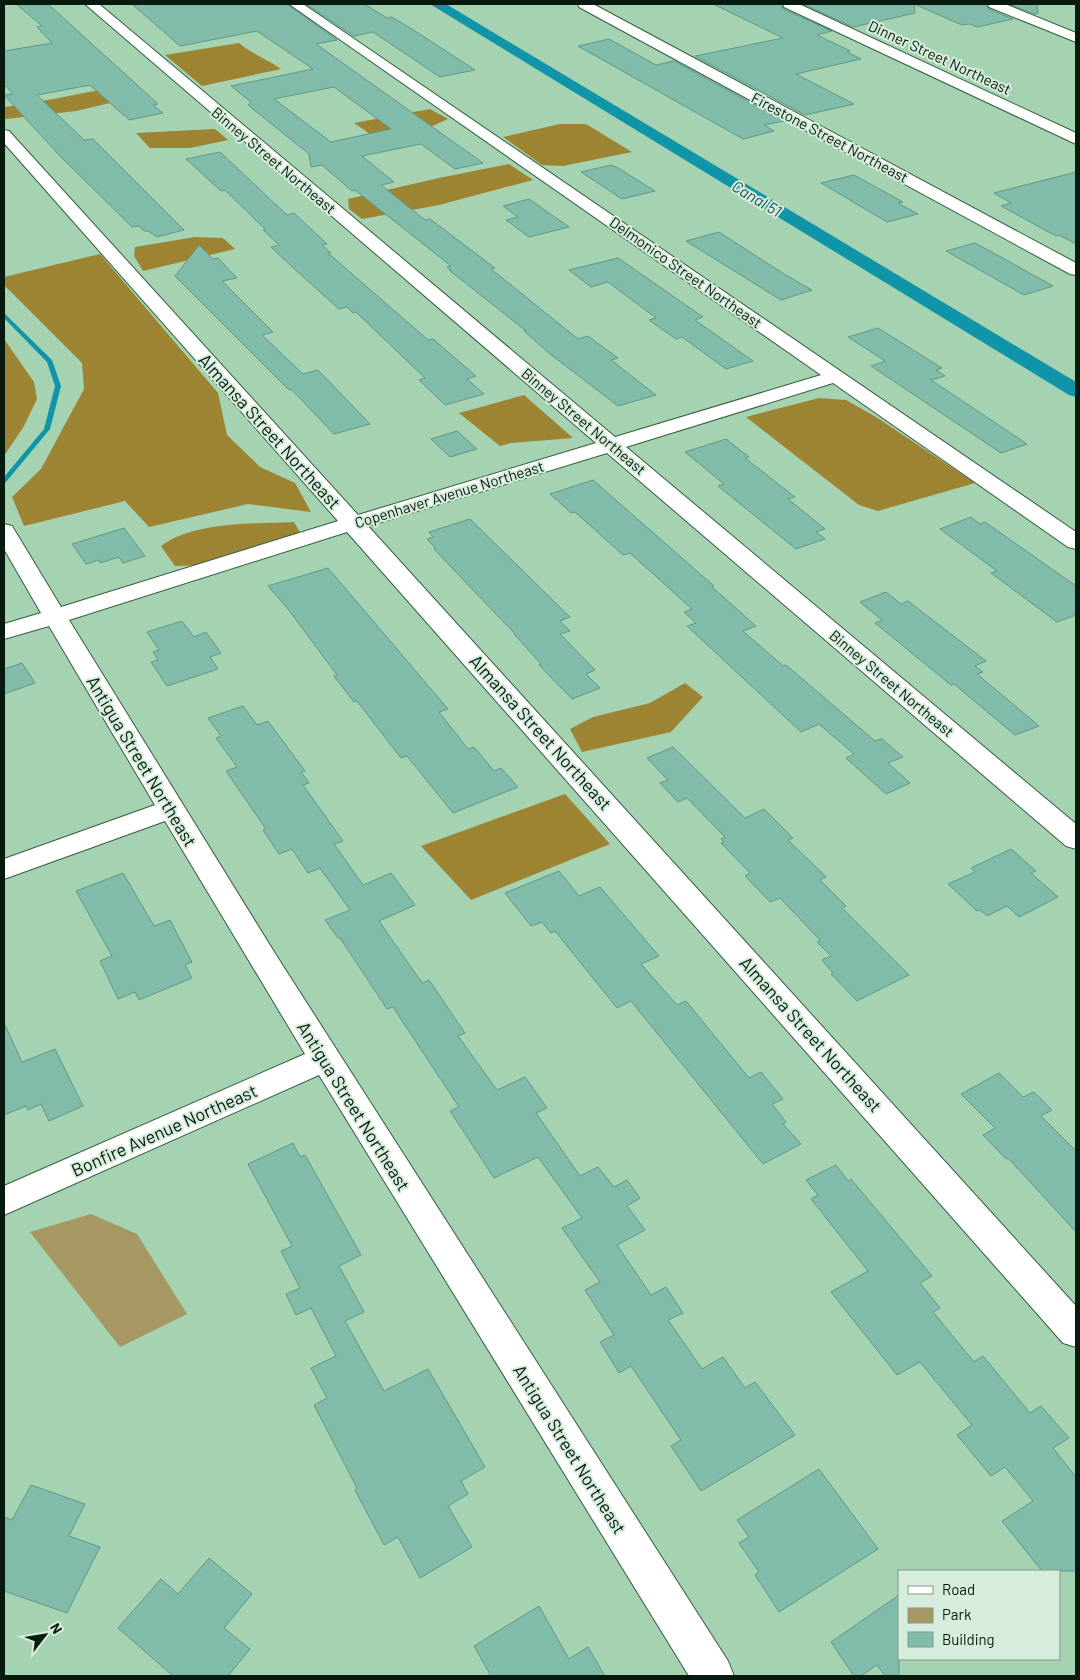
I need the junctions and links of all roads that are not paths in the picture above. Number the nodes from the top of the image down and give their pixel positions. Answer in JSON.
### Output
{"nodes":[{"id":1,"x":90,"y":4,"type":"edge"},
{"id":2,"x":295,"y":4,"type":"edge"},
{"id":3,"x":584,"y":4,"type":"edge"},
{"id":4,"x":789,"y":4,"type":"edge"},
{"id":5,"x":994,"y":4,"type":"edge"},
{"id":6,"x":1076,"y":38,"type":"edge"},
{"id":7,"x":4,"y":134,"type":"edge"},
{"id":8,"x":1076,"y":139,"type":"edge"},
{"id":9,"x":1076,"y":270,"type":"edge"},
{"id":10,"x":837,"y":376,"type":"junction"},
{"id":11,"x":611,"y":445,"type":"junction"},
{"id":12,"x":354,"y":523,"type":"junction"},
{"id":13,"x":4,"y":531,"type":"edge"},
{"id":14,"x":1076,"y":542,"type":"edge"},
{"id":15,"x":54,"y":616,"type":"junction"},
{"id":16,"x":4,"y":632,"type":"edge"},
{"id":17,"x":170,"y":809,"type":"junction"},
{"id":18,"x":1076,"y":839,"type":"edge"},
{"id":19,"x":4,"y":869,"type":"edge"},
{"id":20,"x":324,"y":1059,"type":"junction"},
{"id":21,"x":4,"y":1201,"type":"edge"},
{"id":22,"x":1076,"y":1331,"type":"edge"},
{"id":23,"x":713,"y":1676,"type":"edge"}],
"edges":[{"from":1,"to":11,"type":"street","name":"Binney Street Northeast"},
{"from":2,"to":10,"type":"street","name":"Delmonico Street Northeast"},
{"from":3,"to":9,"type":"street","name":"Firestone Street Northeast"},
{"from":4,"to":8,"type":"street","name":"Dinner Street Northeast"},
{"from":5,"to":6,"type":"street"},
{"from":7,"to":12,"type":"street","name":"Almansa Street Northeast"},
{"from":10,"to":11,"type":"street","name":"Copenhaver Avenue Northeast"},
{"from":10,"to":14,"type":"street","name":"Delmonico Street Northeast"},
{"from":11,"to":12,"type":"street","name":"Copenhaver Avenue Northeast"},
{"from":11,"to":18,"type":"street","name":"Binney Street Northeast"},
{"from":12,"to":15,"type":"street","name":"Copenhaver Avenue Northeast"},
{"from":12,"to":22,"type":"street","name":"Almansa Street Northeast"},
{"from":13,"to":15,"type":"street","name":"Antigua Street Northeast"},
{"from":15,"to":16,"type":"street","name":"Copenhaver Avenue Northeast"},
{"from":15,"to":17,"type":"street","name":"Antigua Street Northeast"},
{"from":17,"to":19,"type":"street"},
{"from":17,"to":20,"type":"street","name":"Antigua Street Northeast"},
{"from":20,"to":21,"type":"street","name":"Bonfire Avenue Northeast"},
{"from":20,"to":23,"type":"street","name":"Antigua Street Northeast"}]}
